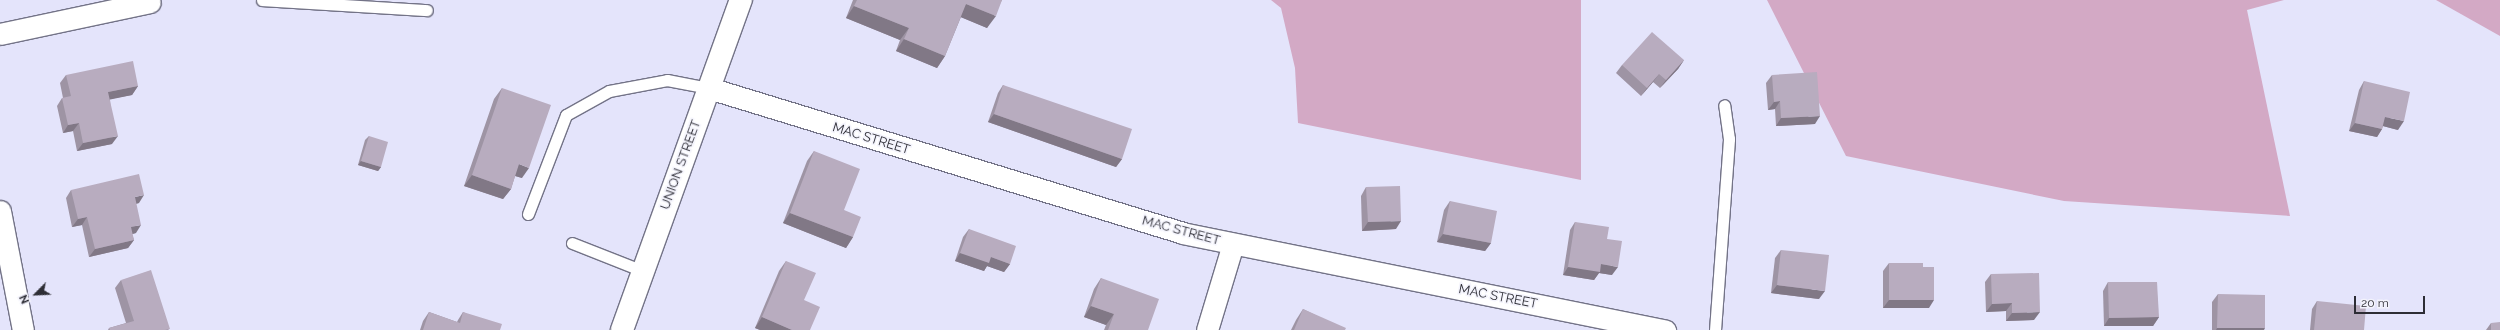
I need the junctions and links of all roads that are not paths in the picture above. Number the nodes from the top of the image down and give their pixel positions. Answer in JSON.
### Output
{"nodes":[{"id":1,"x":262,"y":0,"type":"edge"},
{"id":2,"x":741,"y":0,"type":"edge"},
{"id":3,"x":150,"y":2,"type":"dead end"},
{"id":4,"x":376,"y":4,"type":"edge"},
{"id":5,"x":427,"y":10,"type":"dead end"},
{"id":6,"x":0,"y":34,"type":"edge"},
{"id":7,"x":709,"y":88,"type":"junction"},
{"id":8,"x":1724,"y":105,"type":"dead end"},
{"id":9,"x":0,"y":211,"type":"edge"},
{"id":10,"x":528,"y":214,"type":"dead end"},
{"id":11,"x":572,"y":243,"type":"dead end"},
{"id":12,"x":1233,"y":244,"type":"junction"},
{"id":13,"x":643,"y":271,"type":"junction"},
{"id":14,"x":23,"y":330,"type":"edge"},
{"id":15,"x":622,"y":330,"type":"edge"},
{"id":16,"x":1207,"y":330,"type":"edge"},
{"id":17,"x":1665,"y":330,"type":"edge"},
{"id":18,"x":1715,"y":330,"type":"edge"}],
"edges":[{"from":1,"to":4,"type":"lane"},
{"from":2,"to":7,"type":"main road","name":"UNION STREET"},
{"from":3,"to":6,"type":"street"},
{"from":4,"to":5,"type":"lane"},
{"from":7,"to":10,"type":"lane"},
{"from":7,"to":12,"type":"street","name":"MAC STREET"},
{"from":7,"to":13,"type":"main road","name":"UNION STREET"},
{"from":8,"to":18,"type":"lane"},
{"from":9,"to":14,"type":"street"},
{"from":11,"to":13,"type":"lane"},
{"from":12,"to":16,"type":"street"},
{"from":12,"to":17,"type":"street","name":"MAC STREET"},
{"from":13,"to":15,"type":"main road","name":"UNION STREET"}]}
